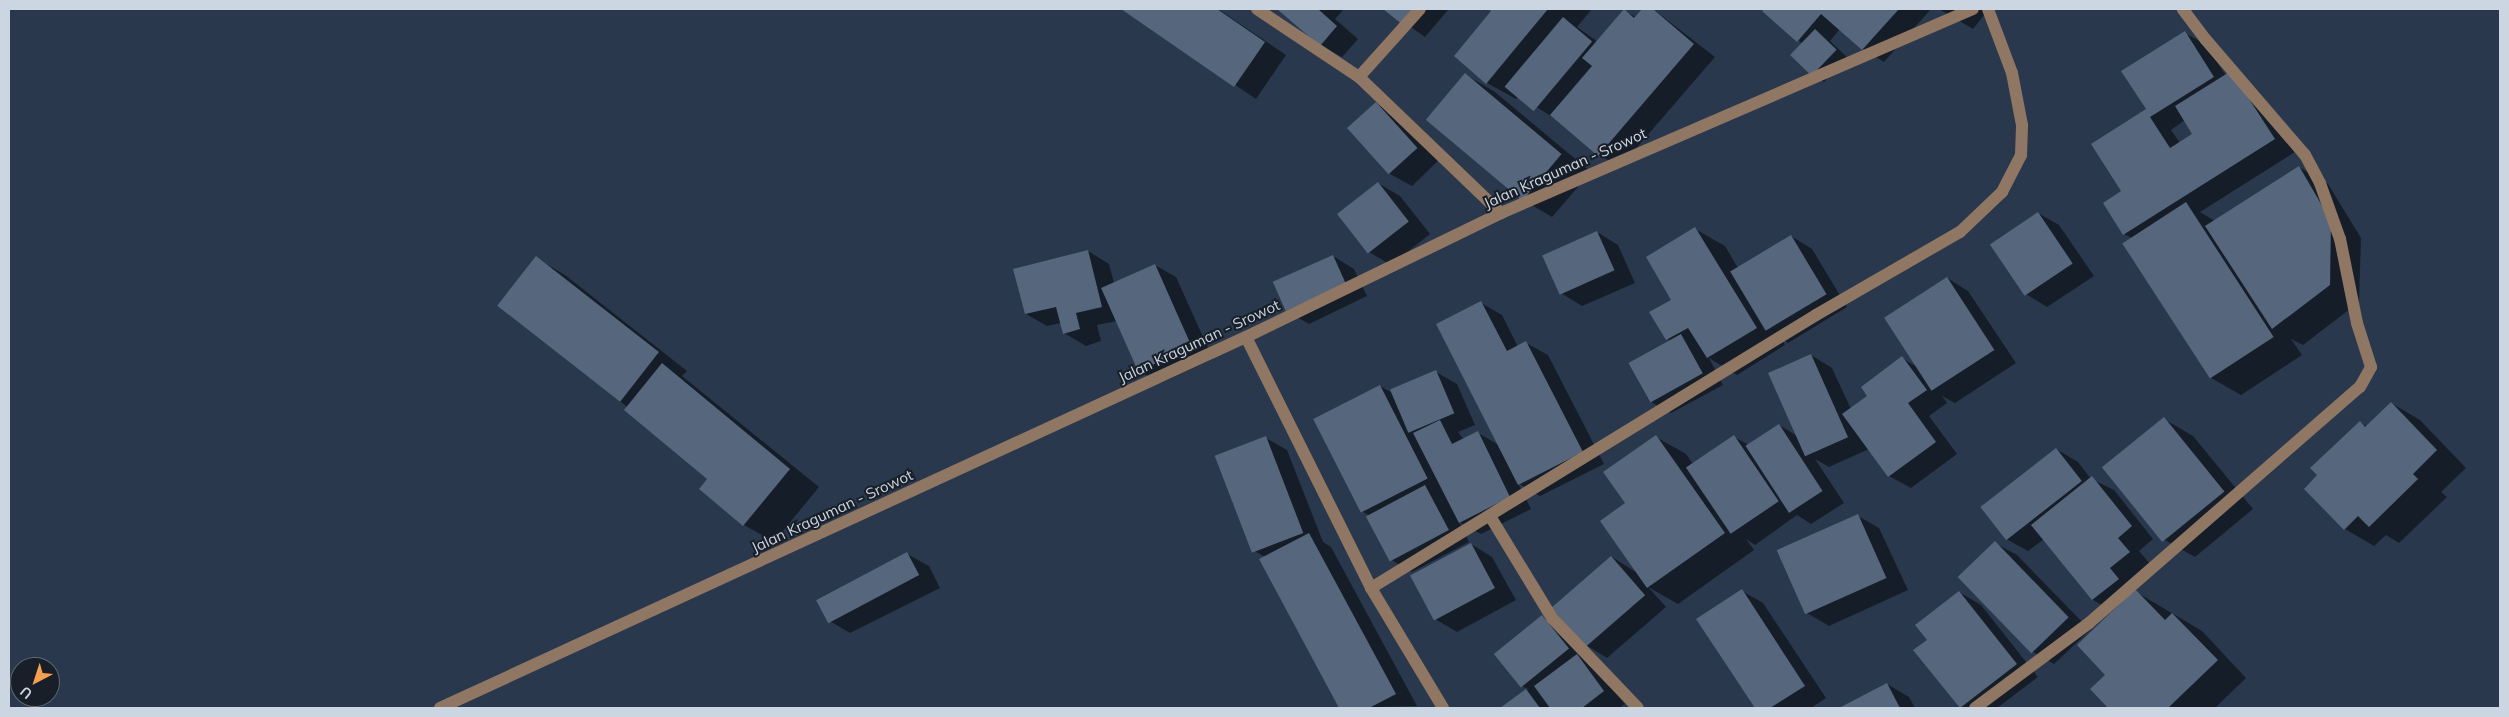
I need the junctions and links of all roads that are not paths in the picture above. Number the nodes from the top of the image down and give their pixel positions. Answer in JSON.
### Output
{"nodes":[{"id":1,"x":1257,"y":9,"type":"edge"},
{"id":2,"x":1420,"y":9,"type":"edge"},
{"id":3,"x":1973,"y":9,"type":"edge"},
{"id":4,"x":1988,"y":9,"type":"edge"},
{"id":5,"x":2183,"y":9,"type":"edge"},
{"id":6,"x":1359,"y":77,"type":"junction"},
{"id":7,"x":1501,"y":213,"type":"junction"},
{"id":8,"x":1246,"y":337,"type":"junction"},
{"id":9,"x":1490,"y":516,"type":"junction"},
{"id":10,"x":1371,"y":588,"type":"junction"},
{"id":11,"x":440,"y":708,"type":"edge"},
{"id":12,"x":1443,"y":708,"type":"edge"},
{"id":13,"x":1638,"y":708,"type":"edge"},
{"id":14,"x":1975,"y":708,"type":"edge"}],
"edges":[{"from":1,"to":6,"type":"street"},
{"from":2,"to":6,"type":"street"},
{"from":3,"to":7,"type":"street","name":"Jalan Kraguman - Srowot"},
{"from":4,"to":9,"type":"street"},
{"from":5,"to":14,"type":"street"},
{"from":6,"to":7,"type":"street"},
{"from":7,"to":8,"type":"street","name":"Jalan Kraguman - Srowot"},
{"from":8,"to":10,"type":"street"},
{"from":8,"to":11,"type":"street","name":"Jalan Kraguman - Srowot"},
{"from":9,"to":10,"type":"street"},
{"from":9,"to":13,"type":"street"},
{"from":10,"to":12,"type":"street"}]}
